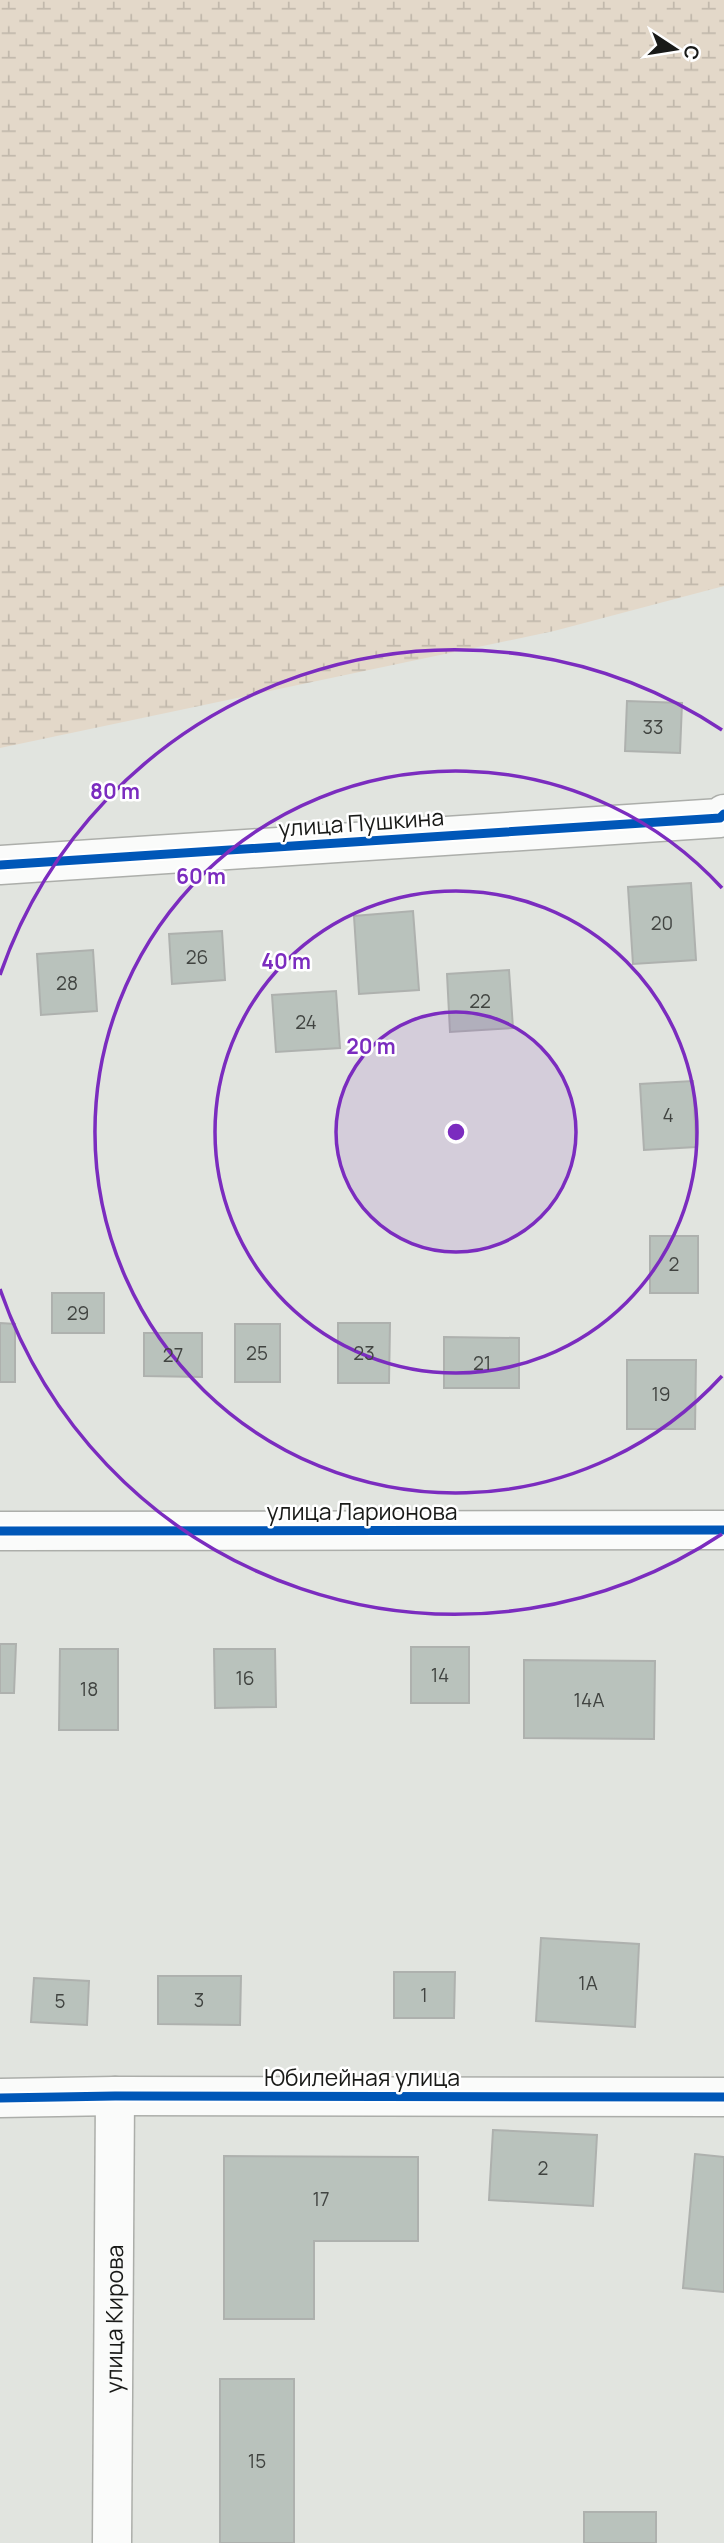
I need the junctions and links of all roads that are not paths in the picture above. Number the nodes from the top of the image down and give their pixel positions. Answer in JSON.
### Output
{"nodes":[{"id":1,"x":724,"y":814,"type":"edge"},
{"id":2,"x":0,"y":865,"type":"edge"},
{"id":3,"x":724,"y":1530,"type":"edge"},
{"id":4,"x":0,"y":1531,"type":"edge"},
{"id":5,"x":115,"y":2096,"type":"junction"},
{"id":6,"x":724,"y":2097,"type":"edge"},
{"id":7,"x":0,"y":2098,"type":"edge"},
{"id":8,"x":113,"y":2543,"type":"edge"}],
"edges":[{"from":1,"to":2,"type":"street","name":"улица Пушкина"},
{"from":3,"to":4,"type":"street","name":"улица Ларионова"},
{"from":5,"to":6,"type":"street","name":"Юбилейная улица"},
{"from":5,"to":7,"type":"street","name":"Юбилейная улица"},
{"from":5,"to":8,"type":"street","name":"улица Кирова"}]}
